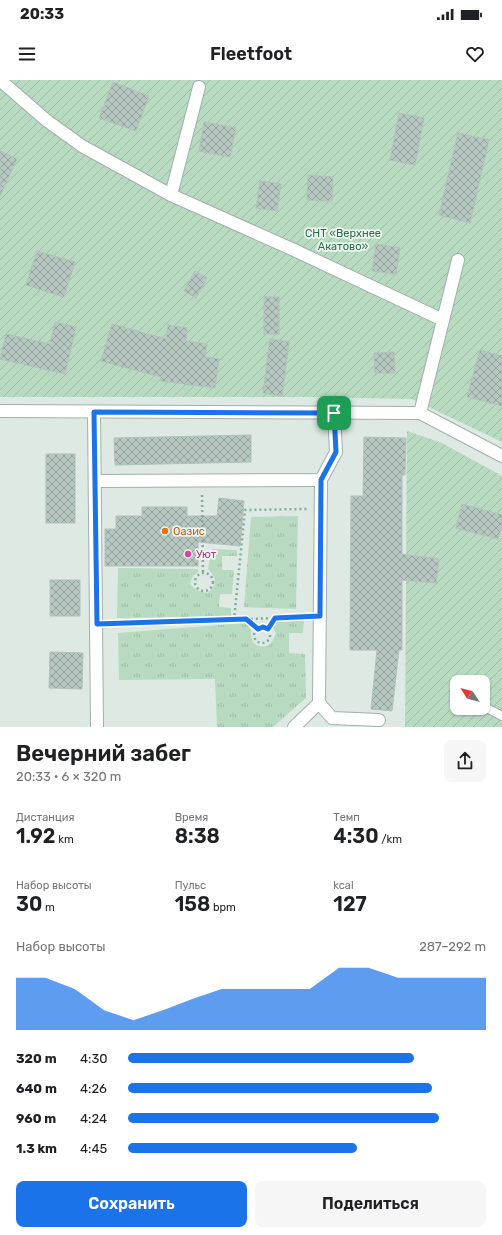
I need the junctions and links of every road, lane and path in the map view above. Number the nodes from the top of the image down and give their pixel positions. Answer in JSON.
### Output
{"nodes":[{"id":1,"x":0,"y":80,"type":"edge"},
{"id":2,"x":200,"y":87,"type":"dead end"},
{"id":3,"x":171,"y":195,"type":"junction"},
{"id":4,"x":458,"y":260,"type":"dead end"},
{"id":5,"x":443,"y":320,"type":"junction"},
{"id":6,"x":0,"y":411,"type":"edge"},
{"id":7,"x":94,"y":412,"type":"junction"},
{"id":8,"x":334,"y":413,"type":"junction"},
{"id":9,"x":420,"y":413,"type":"junction"},
{"id":10,"x":502,"y":456,"type":"edge"},
{"id":11,"x":321,"y":480,"type":"junction"},
{"id":12,"x":95,"y":481,"type":"junction"},
{"id":13,"x":202,"y":481,"type":"junction"},
{"id":14,"x":321,"y":509,"type":"junction"},
{"id":15,"x":203,"y":573,"type":"junction"},
{"id":16,"x":320,"y":616,"type":"junction"},
{"id":17,"x":275,"y":618,"type":"junction"},
{"id":18,"x":246,"y":619,"type":"junction"},
{"id":19,"x":234,"y":620,"type":"junction"},
{"id":20,"x":97,"y":624,"type":"junction"},
{"id":21,"x":258,"y":629,"type":"junction"},
{"id":22,"x":268,"y":629,"type":"junction"},
{"id":23,"x":319,"y":703,"type":"junction"},
{"id":24,"x":490,"y":710,"type":"edge"},
{"id":25,"x":502,"y":716,"type":"edge"},
{"id":26,"x":379,"y":720,"type":"dead end"},
{"id":27,"x":97,"y":727,"type":"edge"},
{"id":28,"x":294,"y":727,"type":"edge"}],
"edges":[{"from":1,"to":3,"type":"street"},
{"from":2,"to":3,"type":"street"},
{"from":3,"to":5,"type":"street"},
{"from":4,"to":5,"type":"street"},
{"from":5,"to":9,"type":"street"},
{"from":6,"to":7,"type":"street"},
{"from":7,"to":8,"type":"street"},
{"from":7,"to":12,"type":"street"},
{"from":8,"to":9,"type":"street"},
{"from":8,"to":11,"type":"street"},
{"from":9,"to":10,"type":"street"},
{"from":11,"to":13,"type":"street"},
{"from":11,"to":14,"type":"street"},
{"from":12,"to":13,"type":"street"},
{"from":12,"to":20,"type":"street"},
{"from":13,"to":15,"type":"path"},
{"from":14,"to":16,"type":"street"},
{"from":14,"to":19,"type":"path"},
{"from":15,"to":15,"type":"path"},
{"from":16,"to":17,"type":"path"},
{"from":16,"to":23,"type":"street"},
{"from":17,"to":18,"type":"path"},
{"from":17,"to":22,"type":"path"},
{"from":18,"to":19,"type":"path"},
{"from":18,"to":21,"type":"path"},
{"from":19,"to":20,"type":"path"},
{"from":20,"to":27,"type":"street"},
{"from":21,"to":22,"type":"path"},
{"from":21,"to":22,"type":"path"},
{"from":23,"to":26,"type":"street"},
{"from":23,"to":28,"type":"street"},
{"from":24,"to":25,"type":"lane"}]}
